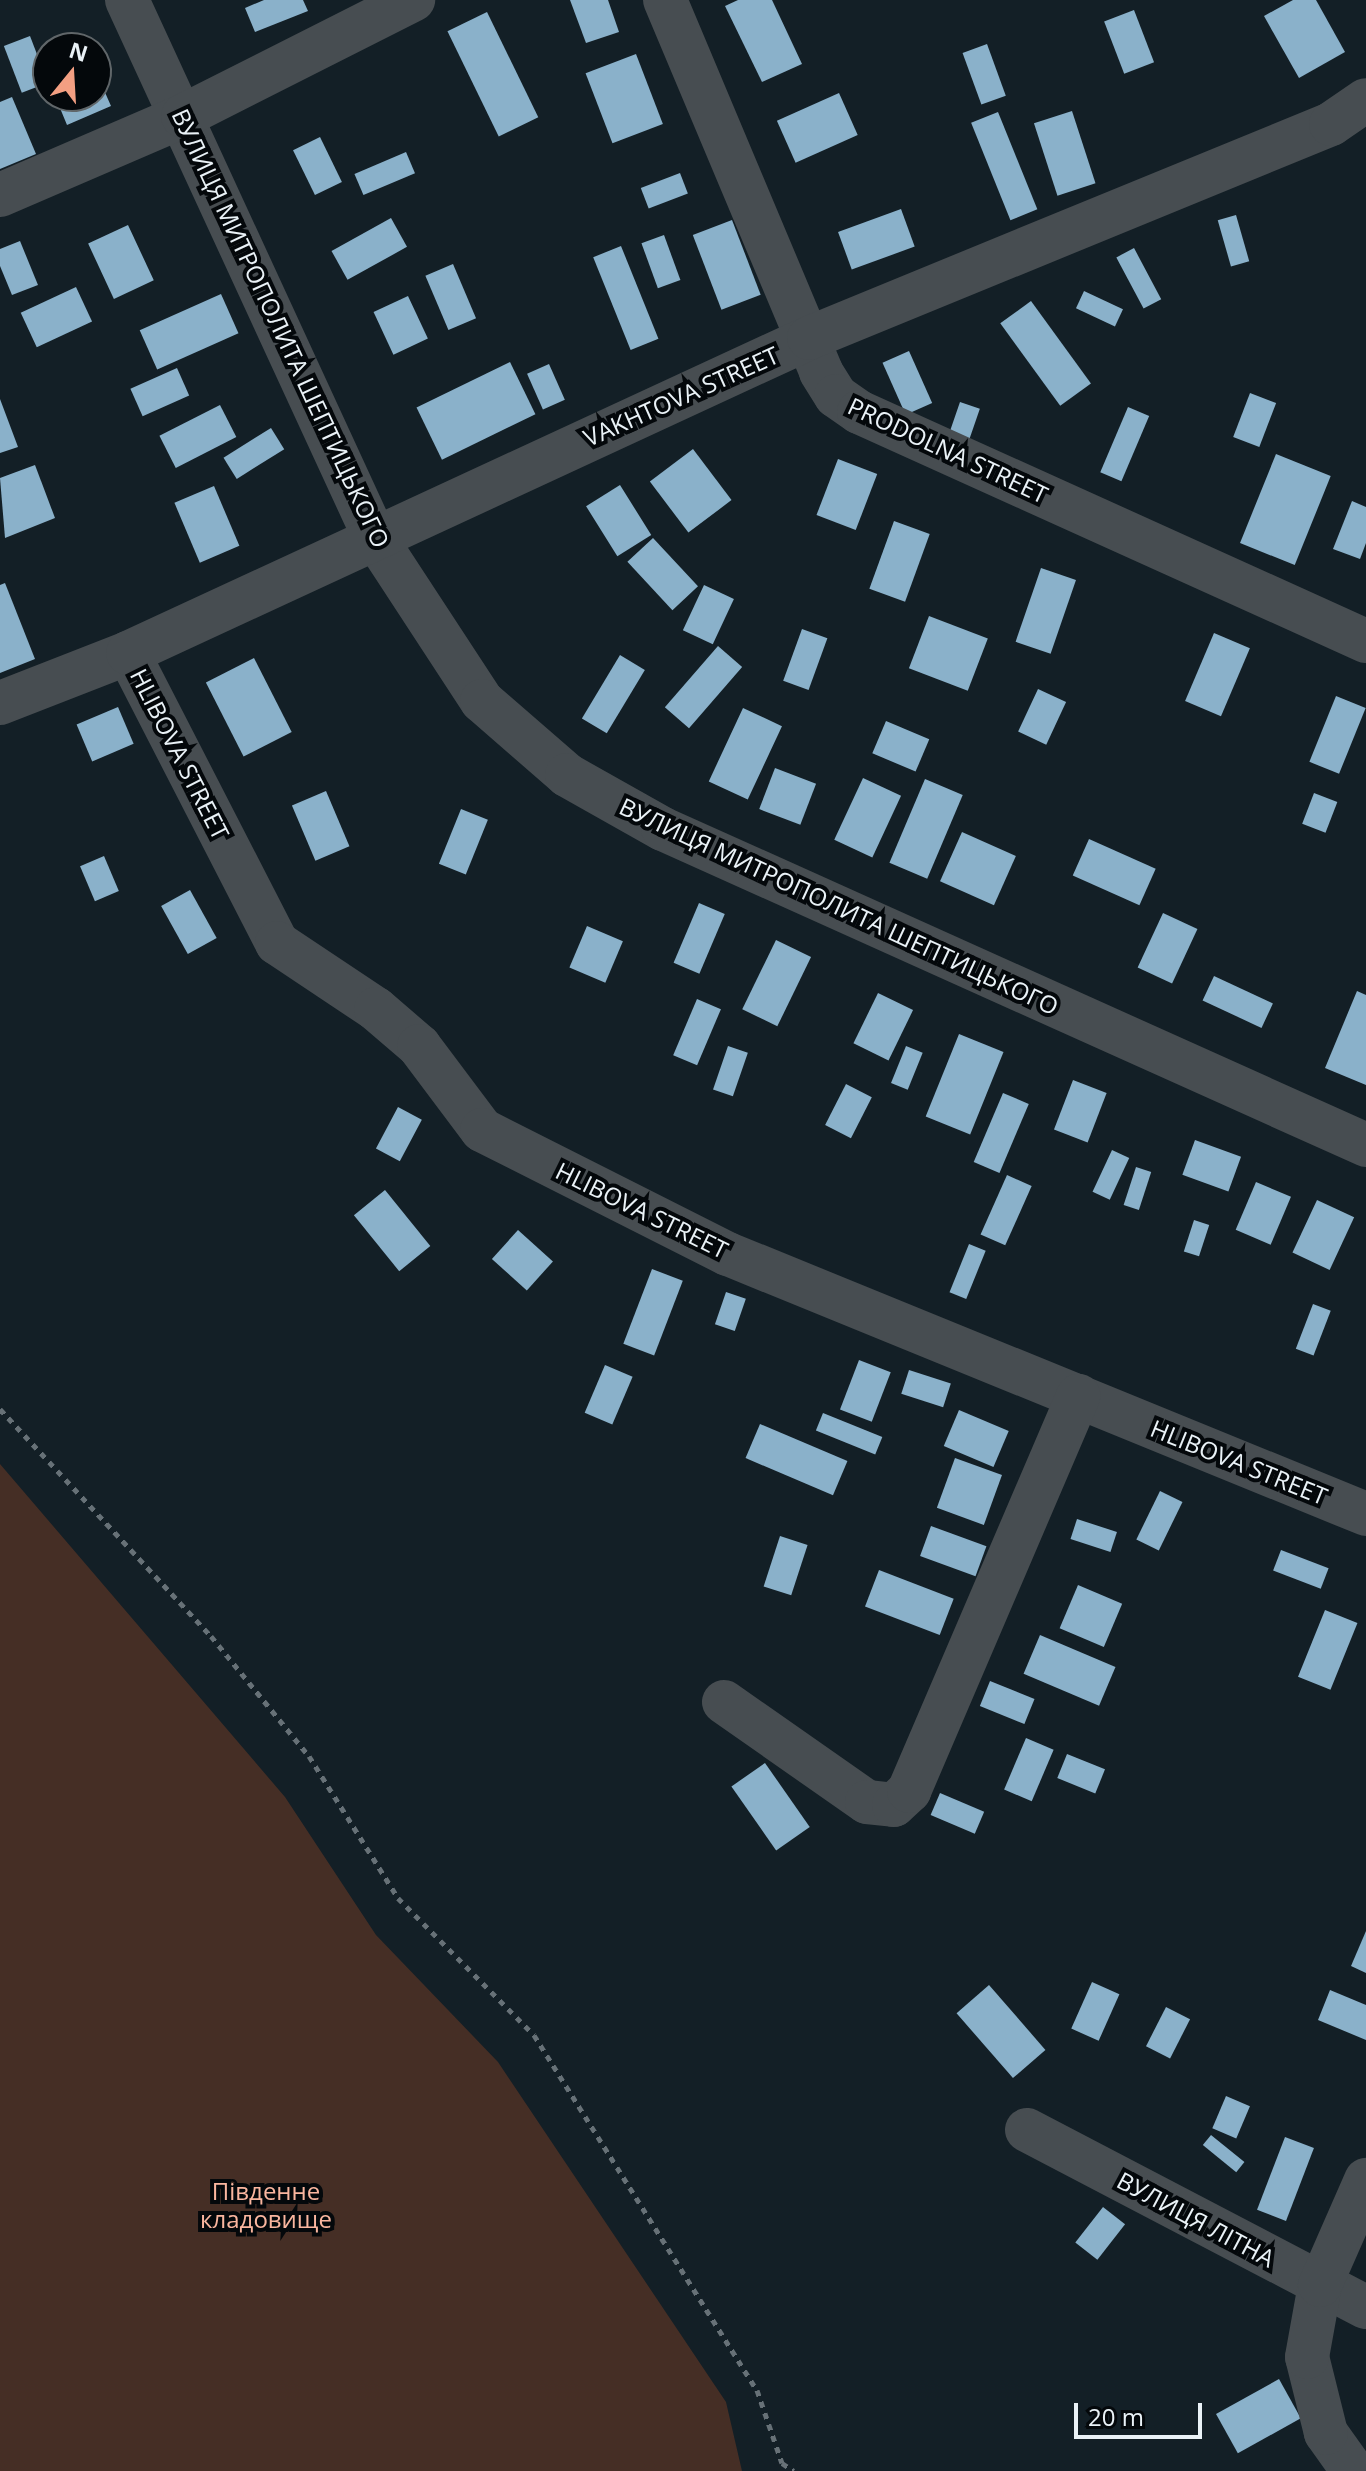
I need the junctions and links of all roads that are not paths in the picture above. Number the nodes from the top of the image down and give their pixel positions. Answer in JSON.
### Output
{"nodes":[{"id":1,"x":127,"y":0,"type":"edge"},
{"id":2,"x":413,"y":0,"type":"edge"},
{"id":3,"x":665,"y":0,"type":"edge"},
{"id":4,"x":1366,"y":100,"type":"edge"},
{"id":5,"x":183,"y":116,"type":"junction"},
{"id":6,"x":1348,"y":131,"type":"edge"},
{"id":7,"x":0,"y":195,"type":"edge"},
{"id":8,"x":809,"y":338,"type":"junction"},
{"id":9,"x":374,"y":536,"type":"junction"},
{"id":10,"x":1366,"y":641,"type":"edge"},
{"id":11,"x":128,"y":653,"type":"junction"},
{"id":12,"x":0,"y":703,"type":"edge"},
{"id":13,"x":1366,"y":1145,"type":"edge"},
{"id":14,"x":1078,"y":1396,"type":"junction"},
{"id":15,"x":1366,"y":1514,"type":"edge"},
{"id":16,"x":724,"y":1702,"type":"dead end"},
{"id":17,"x":1027,"y":2130,"type":"dead end"},
{"id":18,"x":1366,"y":2180,"type":"edge"},
{"id":19,"x":1320,"y":2285,"type":"junction"},
{"id":20,"x":1366,"y":2307,"type":"edge"},
{"id":21,"x":1353,"y":2471,"type":"edge"}],
"edges":[{"from":1,"to":5,"type":"street","name":"ВУЛИЦЯ МИТРОПОЛИТА ШЕПТИЦЬКОГО"},
{"from":2,"to":5,"type":"street"},
{"from":3,"to":8,"type":"street","name":"PRODOLNA STREET"},
{"from":4,"to":6,"type":"street","name":"VAKHTOVA STREET"},
{"from":5,"to":7,"type":"street"},
{"from":5,"to":9,"type":"street","name":"ВУЛИЦЯ МИТРОПОЛИТА ШЕПТИЦЬКОГО"},
{"from":6,"to":8,"type":"street","name":"VAKHTOVA STREET"},
{"from":8,"to":9,"type":"street","name":"VAKHTOVA STREET"},
{"from":8,"to":10,"type":"street","name":"PRODOLNA STREET"},
{"from":9,"to":11,"type":"street","name":"VAKHTOVA STREET"},
{"from":9,"to":13,"type":"street","name":"ВУЛИЦЯ МИТРОПОЛИТА ШЕПТИЦЬКОГО"},
{"from":11,"to":12,"type":"street","name":"VAKHTOVA STREET"},
{"from":11,"to":14,"type":"street","name":"HLIBOVA STREET"},
{"from":14,"to":15,"type":"street","name":"HLIBOVA STREET"},
{"from":14,"to":16,"type":"street"},
{"from":17,"to":19,"type":"street","name":"ВУЛИЦЯ ЛІТНА"},
{"from":18,"to":19,"type":"street"},
{"from":19,"to":20,"type":"street","name":"ВУЛИЦЯ ЛІТНА"},
{"from":19,"to":21,"type":"street"}]}
